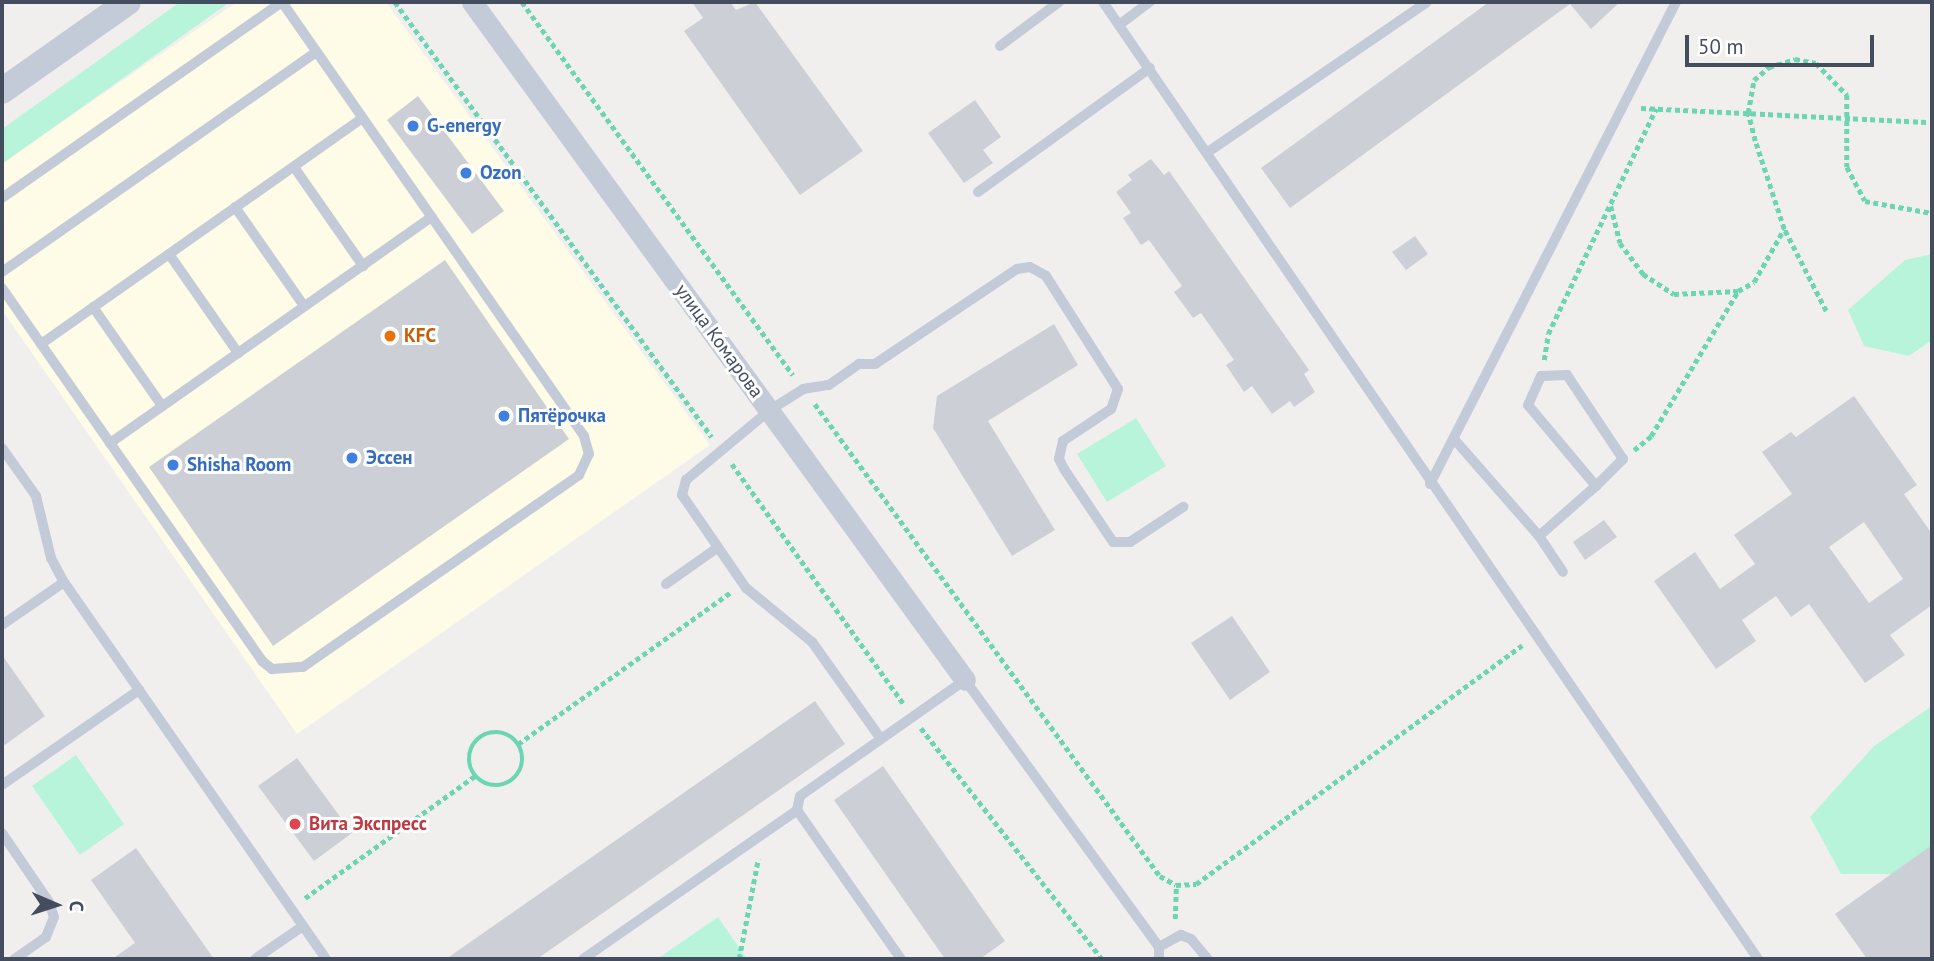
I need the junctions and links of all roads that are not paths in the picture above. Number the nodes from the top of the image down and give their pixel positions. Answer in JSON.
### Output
{"nodes":[{"id":1,"x":128,"y":2,"type":"edge"},
{"id":2,"x":282,"y":2,"type":"edge"},
{"id":3,"x":472,"y":2,"type":"edge"},
{"id":4,"x":1059,"y":2,"type":"edge"},
{"id":5,"x":1104,"y":2,"type":"edge"},
{"id":6,"x":1150,"y":2,"type":"edge"},
{"id":7,"x":1427,"y":2,"type":"edge"},
{"id":8,"x":1676,"y":2,"type":"edge"},
{"id":9,"x":1119,"y":24,"type":"junction"},
{"id":10,"x":1000,"y":46,"type":"dead end"},
{"id":11,"x":316,"y":52,"type":"junction"},
{"id":12,"x":1150,"y":68,"type":"junction"},
{"id":13,"x":2,"y":91,"type":"edge"},
{"id":14,"x":363,"y":118,"type":"junction"},
{"id":15,"x":1208,"y":152,"type":"junction"},
{"id":16,"x":294,"y":167,"type":"junction"},
{"id":17,"x":978,"y":192,"type":"dead end"},
{"id":18,"x":2,"y":198,"type":"edge"},
{"id":19,"x":235,"y":207,"type":"junction"},
{"id":20,"x":432,"y":218,"type":"junction"},
{"id":21,"x":169,"y":254,"type":"junction"},
{"id":22,"x":363,"y":266,"type":"junction"},
{"id":23,"x":2,"y":272,"type":"edge"},
{"id":24,"x":2,"y":288,"type":"edge"},
{"id":25,"x":304,"y":306,"type":"junction"},
{"id":26,"x":93,"y":307,"type":"junction"},
{"id":27,"x":41,"y":344,"type":"junction"},
{"id":28,"x":238,"y":353,"type":"junction"},
{"id":29,"x":162,"y":406,"type":"junction"},
{"id":30,"x":770,"y":410,"type":"junction"},
{"id":31,"x":1454,"y":439,"type":"junction"},
{"id":32,"x":110,"y":443,"type":"junction"},
{"id":33,"x":2,"y":448,"type":"edge"},
{"id":34,"x":1430,"y":484,"type":"junction"},
{"id":35,"x":1596,"y":486,"type":"junction"},
{"id":36,"x":1182,"y":507,"type":"dead end"},
{"id":37,"x":1539,"y":536,"type":"junction"},
{"id":38,"x":717,"y":548,"type":"junction"},
{"id":39,"x":1563,"y":572,"type":"dead end"},
{"id":40,"x":64,"y":582,"type":"junction"},
{"id":41,"x":666,"y":584,"type":"dead end"},
{"id":42,"x":2,"y":625,"type":"edge"},
{"id":43,"x":965,"y":680,"type":"junction"},
{"id":44,"x":139,"y":690,"type":"junction"},
{"id":45,"x":881,"y":739,"type":"junction"},
{"id":46,"x":2,"y":785,"type":"edge"},
{"id":47,"x":797,"y":810,"type":"junction"},
{"id":48,"x":2,"y":833,"type":"edge"},
{"id":49,"x":303,"y":926,"type":"junction"},
{"id":50,"x":1159,"y":953,"type":"edge"},
{"id":51,"x":14,"y":959,"type":"edge"},
{"id":52,"x":255,"y":959,"type":"edge"},
{"id":53,"x":327,"y":959,"type":"edge"},
{"id":54,"x":583,"y":959,"type":"edge"},
{"id":55,"x":901,"y":959,"type":"edge"},
{"id":56,"x":1208,"y":959,"type":"edge"},
{"id":57,"x":1758,"y":959,"type":"edge"}],
"edges":[{"from":1,"to":13,"type":"street"},
{"from":2,"to":11,"type":"lane"},
{"from":2,"to":18,"type":"lane"},
{"from":3,"to":30,"type":"street","name":"улица Комарова"},
{"from":4,"to":10,"type":"lane"},
{"from":5,"to":9,"type":"lane"},
{"from":6,"to":9,"type":"lane"},
{"from":7,"to":15,"type":"lane"},
{"from":8,"to":31,"type":"lane"},
{"from":9,"to":12,"type":"lane"},
{"from":11,"to":14,"type":"lane"},
{"from":11,"to":23,"type":"lane"},
{"from":12,"to":15,"type":"lane"},
{"from":12,"to":17,"type":"lane"},
{"from":14,"to":16,"type":"lane"},
{"from":14,"to":20,"type":"lane"},
{"from":15,"to":34,"type":"lane"},
{"from":16,"to":19,"type":"lane"},
{"from":16,"to":22,"type":"lane"},
{"from":19,"to":21,"type":"lane"},
{"from":19,"to":25,"type":"lane"},
{"from":20,"to":22,"type":"lane"},
{"from":20,"to":32,"type":"lane"},
{"from":21,"to":26,"type":"lane"},
{"from":21,"to":28,"type":"lane"},
{"from":22,"to":25,"type":"lane"},
{"from":24,"to":27,"type":"lane"},
{"from":25,"to":28,"type":"lane"},
{"from":26,"to":27,"type":"lane"},
{"from":26,"to":29,"type":"lane"},
{"from":27,"to":32,"type":"lane"},
{"from":28,"to":29,"type":"lane"},
{"from":29,"to":32,"type":"lane"},
{"from":30,"to":36,"type":"lane"},
{"from":30,"to":38,"type":"lane"},
{"from":30,"to":43,"type":"street","name":"улица Комарова"},
{"from":31,"to":34,"type":"lane"},
{"from":31,"to":37,"type":"lane"},
{"from":33,"to":40,"type":"lane"},
{"from":34,"to":57,"type":"lane"},
{"from":35,"to":35,"type":"lane"},
{"from":35,"to":37,"type":"lane"},
{"from":37,"to":39,"type":"lane"},
{"from":38,"to":41,"type":"lane"},
{"from":38,"to":45,"type":"lane"},
{"from":40,"to":42,"type":"lane"},
{"from":40,"to":44,"type":"lane"},
{"from":43,"to":45,"type":"lane"},
{"from":43,"to":50,"type":"lane"},
{"from":44,"to":46,"type":"lane"},
{"from":44,"to":49,"type":"lane"},
{"from":45,"to":47,"type":"lane"},
{"from":47,"to":54,"type":"lane"},
{"from":47,"to":55,"type":"lane"},
{"from":48,"to":51,"type":"lane"},
{"from":49,"to":52,"type":"lane"},
{"from":49,"to":53,"type":"lane"},
{"from":50,"to":56,"type":"lane"}]}
